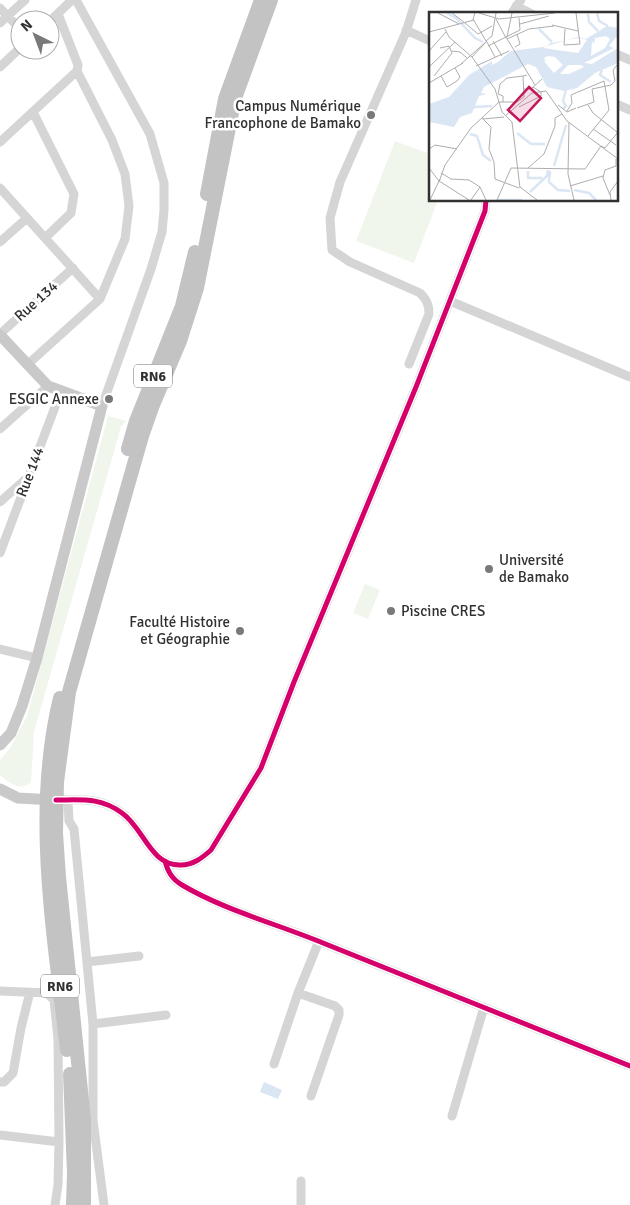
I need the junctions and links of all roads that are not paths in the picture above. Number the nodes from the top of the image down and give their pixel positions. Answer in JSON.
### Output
{"nodes":[{"id":1,"x":25,"y":0,"type":"edge"},
{"id":2,"x":74,"y":0,"type":"edge"},
{"id":3,"x":260,"y":0,"type":"edge"},
{"id":4,"x":271,"y":0,"type":"edge"},
{"id":5,"x":416,"y":0,"type":"edge"},
{"id":6,"x":0,"y":8,"type":"edge"},
{"id":7,"x":60,"y":12,"type":"edge"},
{"id":8,"x":8,"y":16,"type":"junction"},
{"id":9,"x":60,"y":19,"type":"edge"},
{"id":10,"x":0,"y":23,"type":"edge"},
{"id":11,"x":406,"y":30,"type":"junction"},
{"id":12,"x":429,"y":41,"type":"edge"},
{"id":13,"x":618,"y":55,"type":"edge"},
{"id":14,"x":630,"y":60,"type":"edge"},
{"id":15,"x":77,"y":71,"type":"junction"},
{"id":16,"x":618,"y":105,"type":"edge"},
{"id":17,"x":630,"y":110,"type":"edge"},
{"id":18,"x":33,"y":112,"type":"junction"},
{"id":19,"x":0,"y":142,"type":"edge"},
{"id":20,"x":0,"y":188,"type":"edge"},
{"id":21,"x":486,"y":201,"type":"edge"},
{"id":22,"x":27,"y":218,"type":"junction"},
{"id":23,"x":45,"y":238,"type":"junction"},
{"id":24,"x":0,"y":242,"type":"edge"},
{"id":25,"x":72,"y":268,"type":"junction"},
{"id":26,"x":100,"y":299,"type":"junction"},
{"id":27,"x":450,"y":301,"type":"junction"},
{"id":28,"x":0,"y":334,"type":"edge"},
{"id":29,"x":409,"y":364,"type":"dead end"},
{"id":30,"x":27,"y":365,"type":"junction"},
{"id":31,"x":630,"y":377,"type":"edge"},
{"id":32,"x":48,"y":386,"type":"junction"},
{"id":33,"x":61,"y":391,"type":"junction"},
{"id":34,"x":102,"y":406,"type":"junction"},
{"id":35,"x":0,"y":429,"type":"edge"},
{"id":36,"x":29,"y":476,"type":"junction"},
{"id":37,"x":0,"y":502,"type":"edge"},
{"id":38,"x":0,"y":553,"type":"edge"},
{"id":39,"x":0,"y":649,"type":"edge"},
{"id":40,"x":37,"y":658,"type":"junction"},
{"id":41,"x":0,"y":745,"type":"edge"},
{"id":42,"x":0,"y":789,"type":"edge"},
{"id":43,"x":57,"y":800,"type":"junction"},
{"id":44,"x":165,"y":862,"type":"junction"},
{"id":45,"x":319,"y":941,"type":"junction"},
{"id":46,"x":139,"y":956,"type":"dead end"},
{"id":47,"x":87,"y":962,"type":"junction"},
{"id":48,"x":0,"y":991,"type":"edge"},
{"id":49,"x":30,"y":992,"type":"junction"},
{"id":50,"x":298,"y":993,"type":"junction"},
{"id":51,"x":484,"y":1007,"type":"junction"},
{"id":52,"x":166,"y":1015,"type":"dead end"},
{"id":53,"x":93,"y":1024,"type":"junction"},
{"id":54,"x":274,"y":1064,"type":"dead end"},
{"id":55,"x":630,"y":1066,"type":"edge"},
{"id":56,"x":0,"y":1082,"type":"edge"},
{"id":57,"x":311,"y":1096,"type":"dead end"},
{"id":58,"x":452,"y":1116,"type":"dead end"},
{"id":59,"x":0,"y":1135,"type":"edge"},
{"id":60,"x":59,"y":1142,"type":"junction"},
{"id":61,"x":301,"y":1181,"type":"dead end"},
{"id":62,"x":55,"y":1205,"type":"edge"},
{"id":63,"x":72,"y":1205,"type":"edge"},
{"id":64,"x":84,"y":1205,"type":"edge"},
{"id":65,"x":104,"y":1205,"type":"edge"},
{"id":66,"x":301,"y":1205,"type":"edge"}],
"edges":[{"from":1,"to":8,"type":"street"},
{"from":2,"to":7,"type":"street"},
{"from":2,"to":34,"type":"street"},
{"from":3,"to":43,"type":"highway","number":"RN6"},
{"from":4,"to":43,"type":"highway","number":"RN6"},
{"from":5,"to":11,"type":"street"},
{"from":6,"to":8,"type":"street"},
{"from":8,"to":10,"type":"street"},
{"from":9,"to":15,"type":"street"},
{"from":11,"to":12,"type":"street"},
{"from":11,"to":29,"type":"street"},
{"from":13,"to":14,"type":"street"},
{"from":15,"to":18,"type":"street"},
{"from":15,"to":26,"type":"street"},
{"from":16,"to":17,"type":"street"},
{"from":18,"to":19,"type":"street"},
{"from":18,"to":23,"type":"street"},
{"from":20,"to":22,"type":"street"},
{"from":21,"to":27,"type":"street"},
{"from":22,"to":23,"type":"street"},
{"from":22,"to":24,"type":"street"},
{"from":23,"to":25,"type":"street"},
{"from":25,"to":26,"type":"street"},
{"from":25,"to":28,"type":"street","name":"Rue 134"},
{"from":26,"to":30,"type":"street"},
{"from":27,"to":31,"type":"street"},
{"from":27,"to":44,"type":"street"},
{"from":28,"to":30,"type":"main road"},
{"from":30,"to":32,"type":"main road"},
{"from":32,"to":33,"type":"main road"},
{"from":32,"to":35,"type":"street"},
{"from":33,"to":34,"type":"main road"},
{"from":33,"to":36,"type":"street","name":"Rue 144"},
{"from":34,"to":40,"type":"main road"},
{"from":36,"to":37,"type":"street"},
{"from":36,"to":38,"type":"street","name":"Rue 144"},
{"from":39,"to":40,"type":"street"},
{"from":40,"to":41,"type":"main road"},
{"from":42,"to":43,"type":"main road"},
{"from":43,"to":44,"type":"street"},
{"from":43,"to":47,"type":"street"},
{"from":43,"to":63,"type":"highway","number":"RN6"},
{"from":43,"to":64,"type":"highway","number":"RN6"},
{"from":44,"to":45,"type":"street"},
{"from":45,"to":50,"type":"street"},
{"from":45,"to":51,"type":"street"},
{"from":46,"to":47,"type":"street"},
{"from":47,"to":53,"type":"street"},
{"from":48,"to":49,"type":"street"},
{"from":49,"to":56,"type":"street"},
{"from":49,"to":60,"type":"street"},
{"from":50,"to":54,"type":"street"},
{"from":50,"to":57,"type":"street"},
{"from":51,"to":55,"type":"street"},
{"from":51,"to":58,"type":"street"},
{"from":52,"to":53,"type":"street"},
{"from":53,"to":65,"type":"street"},
{"from":59,"to":60,"type":"street"},
{"from":60,"to":62,"type":"street"},
{"from":61,"to":66,"type":"street"}]}
